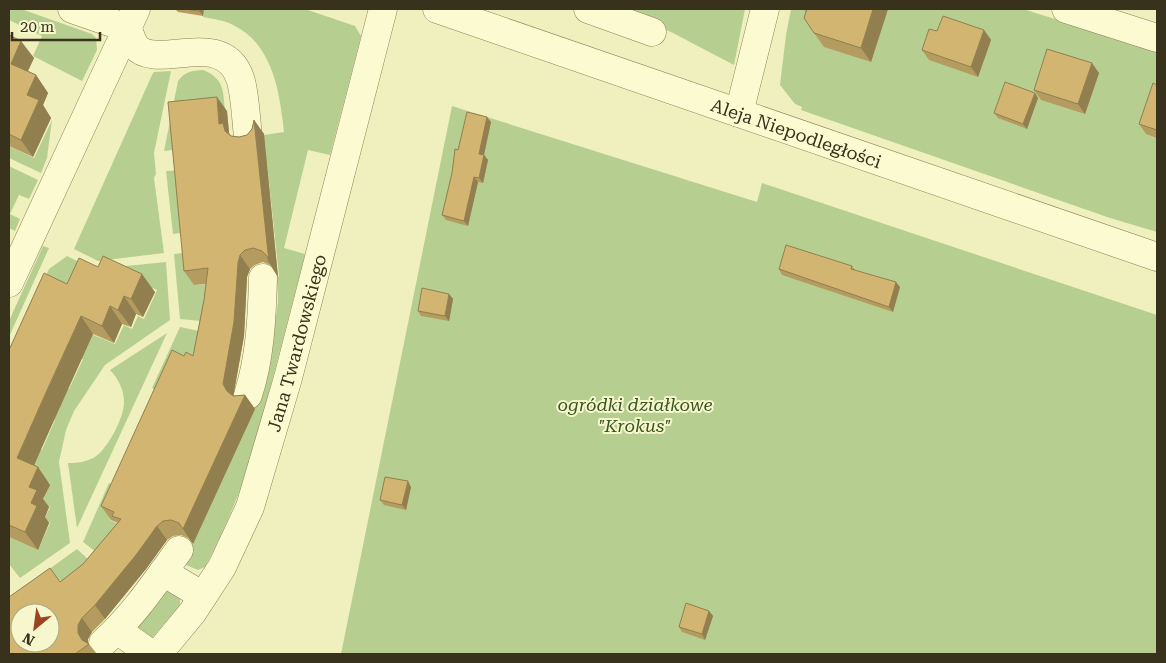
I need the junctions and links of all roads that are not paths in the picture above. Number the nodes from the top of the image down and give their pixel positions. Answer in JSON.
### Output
{"nodes":[{"id":1,"x":72,"y":9,"type":"edge"},
{"id":2,"x":384,"y":9,"type":"edge"},
{"id":3,"x":436,"y":9,"type":"edge"},
{"id":4,"x":588,"y":9,"type":"edge"},
{"id":5,"x":765,"y":9,"type":"edge"},
{"id":6,"x":1066,"y":9,"type":"edge"},
{"id":7,"x":132,"y":18,"type":"edge"},
{"id":8,"x":652,"y":32,"type":"dead end"},
{"id":9,"x":1157,"y":38,"type":"edge"},
{"id":10,"x":739,"y":113,"type":"junction"},
{"id":11,"x":248,"y":136,"type":"edge"},
{"id":12,"x":1157,"y":257,"type":"edge"},
{"id":13,"x":263,"y":278,"type":"dead end"},
{"id":14,"x":9,"y":283,"type":"edge"},
{"id":15,"x":248,"y":396,"type":"dead end"},
{"id":16,"x":179,"y":550,"type":"dead end"},
{"id":17,"x":163,"y":572,"type":"junction"},
{"id":18,"x":203,"y":596,"type":"junction"},
{"id":19,"x":151,"y":654,"type":"edge"},
{"id":20,"x":158,"y":654,"type":"edge"}],
"edges":[{"from":1,"to":7,"type":"street"},
{"from":2,"to":18,"type":"street","name":"Jana Twardowskiego"},
{"from":3,"to":10,"type":"street","name":"Aleja Niepodległości"},
{"from":4,"to":8,"type":"street"},
{"from":5,"to":10,"type":"street"},
{"from":6,"to":9,"type":"street"},
{"from":7,"to":11,"type":"street"},
{"from":7,"to":14,"type":"street"},
{"from":10,"to":12,"type":"street","name":"Aleja Niepodległości"},
{"from":13,"to":15,"type":"street"},
{"from":16,"to":17,"type":"street"},
{"from":17,"to":18,"type":"street"},
{"from":17,"to":19,"type":"street"},
{"from":18,"to":20,"type":"street","name":"Jana Twardowskiego"}]}
